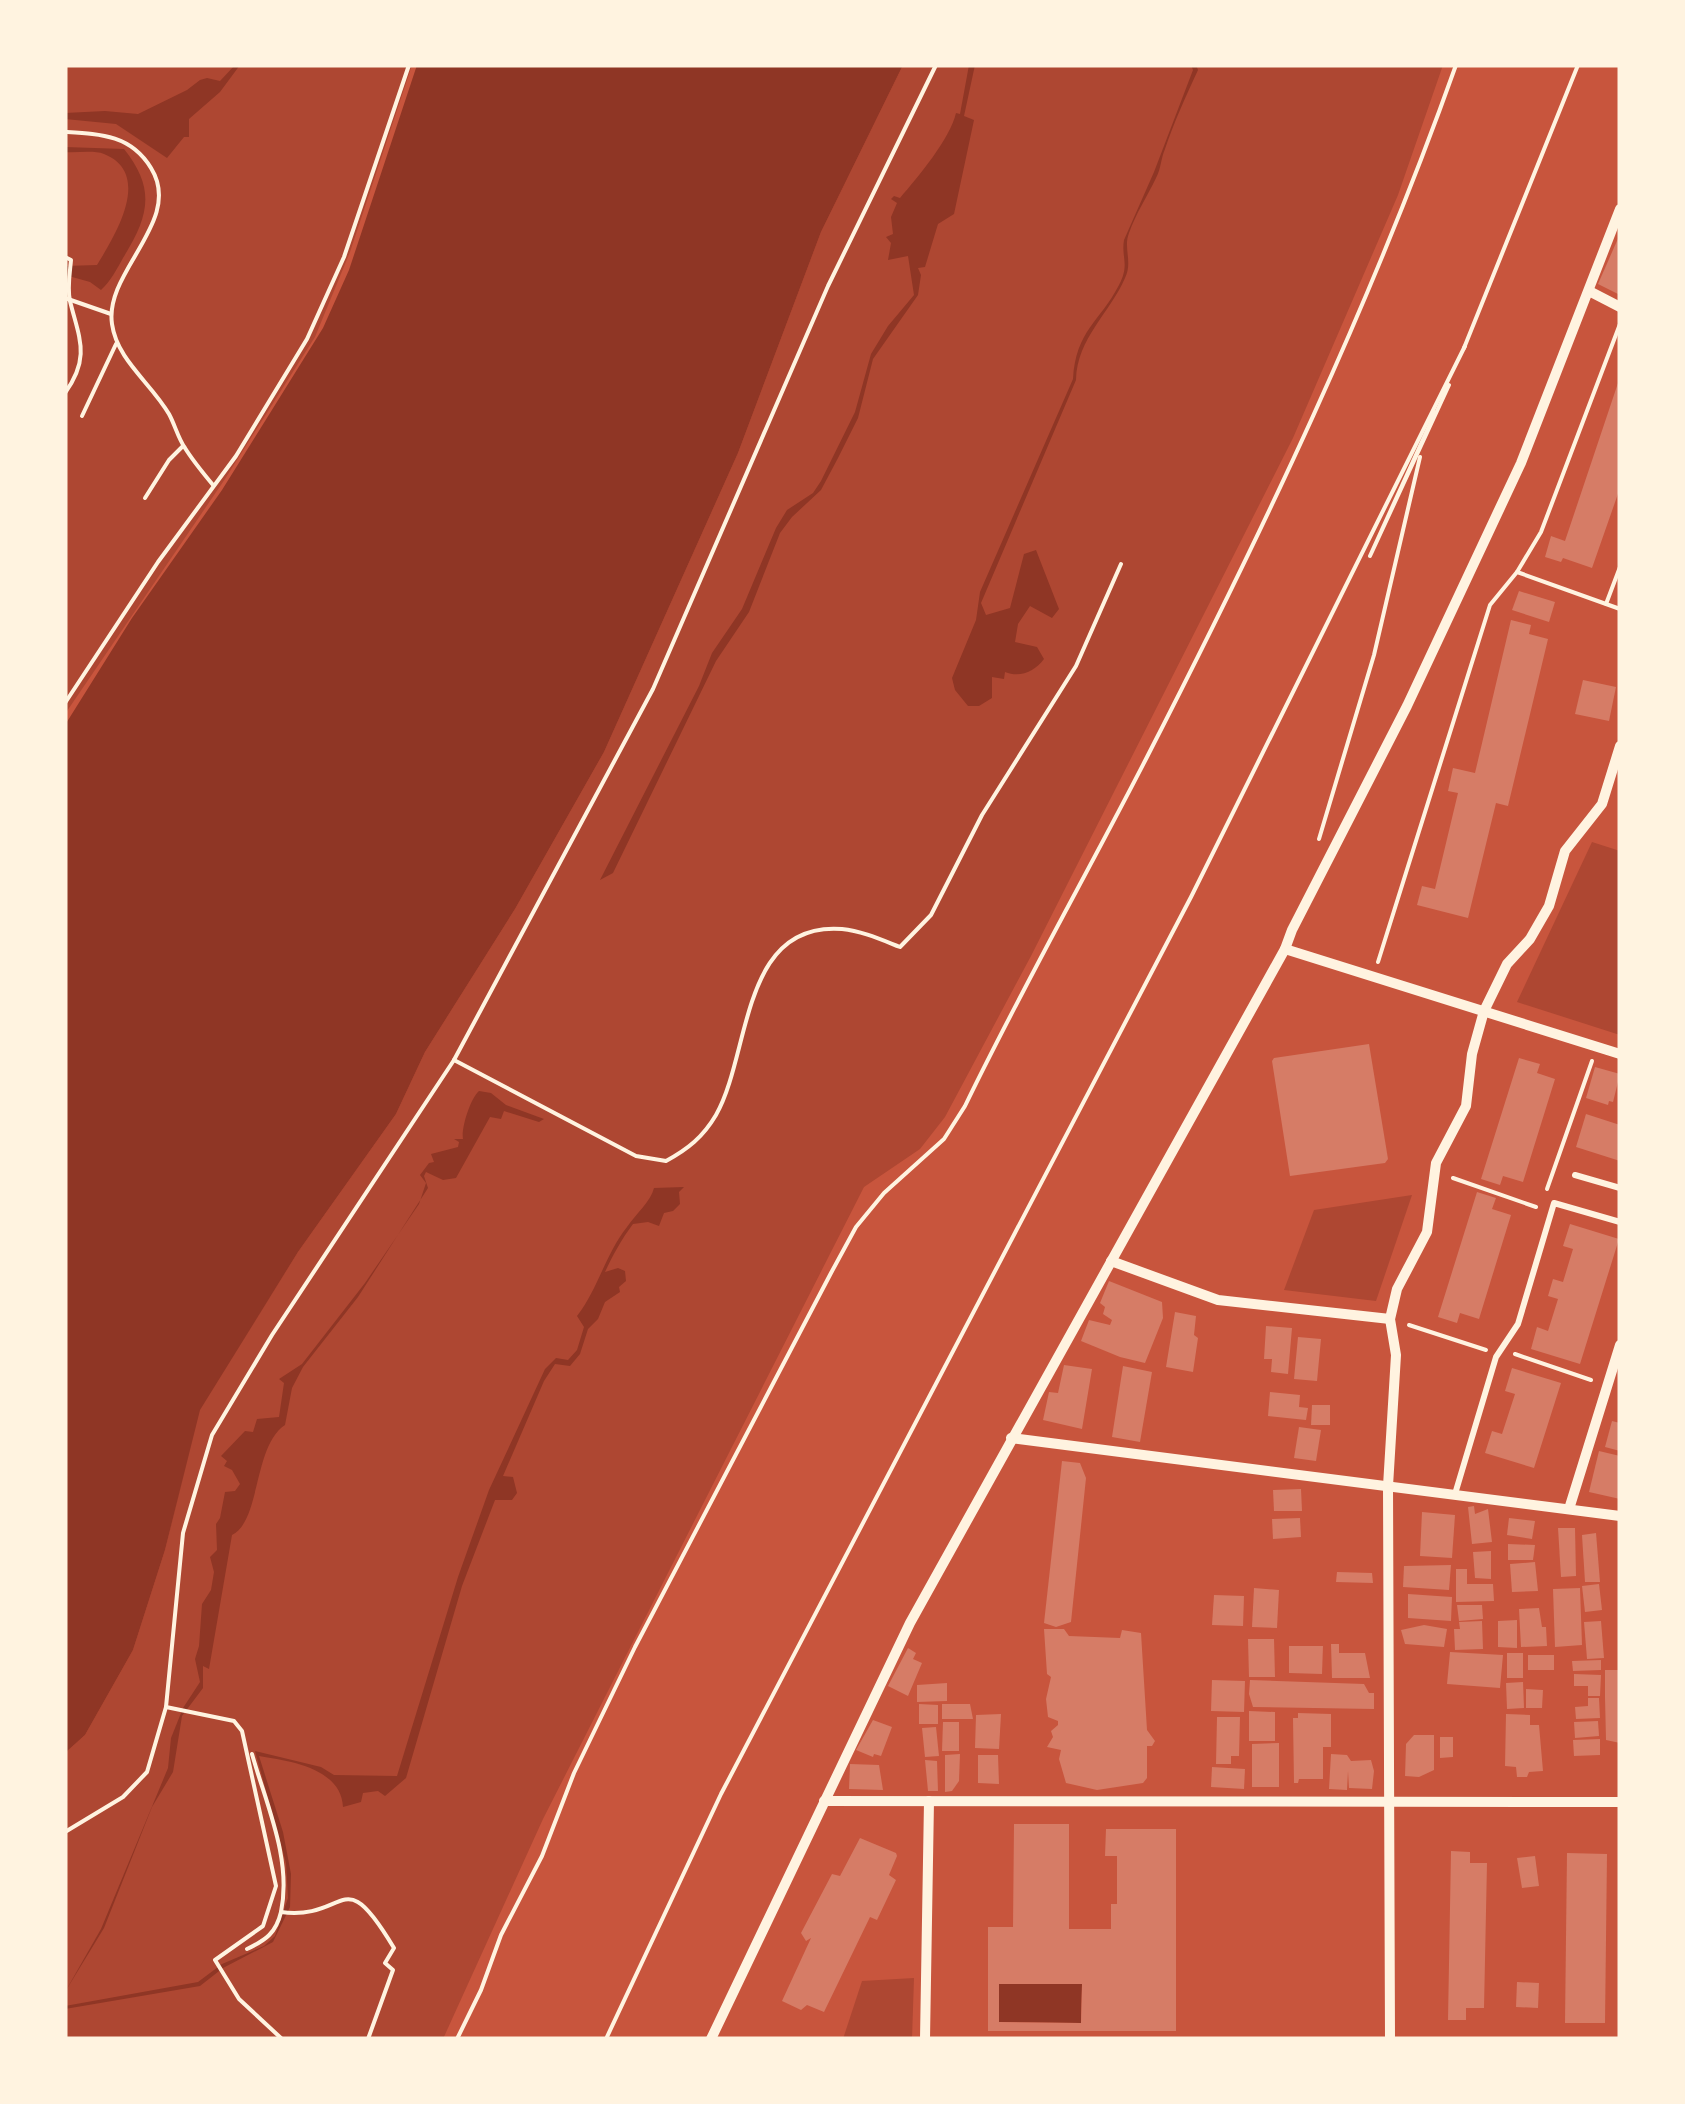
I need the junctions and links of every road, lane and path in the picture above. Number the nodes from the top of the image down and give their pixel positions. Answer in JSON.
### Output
{"nodes":[{"id":1,"x":409,"y":65,"type":"edge"},
{"id":2,"x":936,"y":65,"type":"edge"},
{"id":3,"x":1456,"y":65,"type":"edge"},
{"id":4,"x":1578,"y":65,"type":"edge"},
{"id":5,"x":65,"y":132,"type":"edge"},
{"id":6,"x":1620,"y":209,"type":"edge"},
{"id":7,"x":65,"y":258,"type":"edge"},
{"id":8,"x":1589,"y":291,"type":"junction"},
{"id":9,"x":67,"y":299,"type":"edge"},
{"id":10,"x":1620,"y":307,"type":"edge"},
{"id":11,"x":111,"y":314,"type":"junction"},
{"id":12,"x":1620,"y":324,"type":"edge"},
{"id":13,"x":116,"y":344,"type":"junction"},
{"id":14,"x":1466,"y":346,"type":"junction"},
{"id":15,"x":65,"y":393,"type":"edge"},
{"id":16,"x":82,"y":416,"type":"dead end"},
{"id":17,"x":183,"y":446,"type":"junction"},
{"id":18,"x":1422,"y":446,"type":"junction"},
{"id":19,"x":212,"y":484,"type":"junction"},
{"id":20,"x":145,"y":498,"type":"dead end"},
{"id":21,"x":1121,"y":564,"type":"dead end"},
{"id":22,"x":1620,"y":567,"type":"edge"},
{"id":23,"x":1517,"y":572,"type":"junction"},
{"id":24,"x":1606,"y":604,"type":"junction"},
{"id":25,"x":1620,"y":609,"type":"edge"},
{"id":26,"x":65,"y":704,"type":"edge"},
{"id":27,"x":1620,"y":746,"type":"edge"},
{"id":28,"x":1319,"y":838,"type":"dead end"},
{"id":29,"x":1285,"y":949,"type":"junction"},
{"id":30,"x":1374,"y":976,"type":"junction"},
{"id":31,"x":1484,"y":1011,"type":"junction"},
{"id":32,"x":1620,"y":1054,"type":"edge"},
{"id":33,"x":1594,"y":1057,"type":"dead end"},
{"id":34,"x":454,"y":1060,"type":"junction"},
{"id":35,"x":1575,"y":1175,"type":"dead end"},
{"id":36,"x":1453,"y":1178,"type":"dead end"},
{"id":37,"x":1620,"y":1188,"type":"edge"},
{"id":38,"x":1546,"y":1191,"type":"dead end"},
{"id":39,"x":1541,"y":1208,"type":"dead end"},
{"id":40,"x":1620,"y":1222,"type":"edge"},
{"id":41,"x":1111,"y":1261,"type":"junction"},
{"id":42,"x":1390,"y":1318,"type":"junction"},
{"id":43,"x":1620,"y":1345,"type":"edge"},
{"id":44,"x":1011,"y":1438,"type":"junction"},
{"id":45,"x":1388,"y":1486,"type":"junction"},
{"id":46,"x":1455,"y":1494,"type":"junction"},
{"id":47,"x":1569,"y":1509,"type":"junction"},
{"id":48,"x":1620,"y":1516,"type":"edge"},
{"id":49,"x":166,"y":1707,"type":"junction"},
{"id":50,"x":252,"y":1754,"type":"dead end"},
{"id":51,"x":824,"y":1801,"type":"junction"},
{"id":52,"x":929,"y":1801,"type":"junction"},
{"id":53,"x":1390,"y":1802,"type":"junction"},
{"id":54,"x":1620,"y":1802,"type":"edge"},
{"id":55,"x":65,"y":1832,"type":"edge"},
{"id":56,"x":282,"y":1912,"type":"junction"},
{"id":57,"x":247,"y":1949,"type":"dead end"},
{"id":58,"x":282,"y":2039,"type":"edge"},
{"id":59,"x":368,"y":2039,"type":"edge"},
{"id":60,"x":457,"y":2039,"type":"edge"},
{"id":61,"x":606,"y":2039,"type":"edge"},
{"id":62,"x":711,"y":2039,"type":"edge"},
{"id":63,"x":925,"y":2039,"type":"edge"},
{"id":64,"x":1390,"y":2039,"type":"edge"}],
"edges":[{"from":1,"to":19,"type":"path"},
{"from":2,"to":34,"type":"path"},
{"from":3,"to":60,"type":"path"},
{"from":4,"to":14,"type":"path"},
{"from":5,"to":11,"type":"path"},
{"from":6,"to":8,"type":"street"},
{"from":7,"to":9,"type":"path"},
{"from":8,"to":10,"type":"street"},
{"from":8,"to":29,"type":"street"},
{"from":9,"to":11,"type":"path"},
{"from":9,"to":15,"type":"path"},
{"from":11,"to":13,"type":"path"},
{"from":12,"to":23,"type":"path"},
{"from":13,"to":16,"type":"path"},
{"from":13,"to":17,"type":"path"},
{"from":14,"to":18,"type":"path"},
{"from":14,"to":18,"type":"path"},
{"from":14,"to":61,"type":"path"},
{"from":17,"to":19,"type":"path"},
{"from":17,"to":20,"type":"path"},
{"from":18,"to":28,"type":"path"},
{"from":19,"to":26,"type":"path"},
{"from":21,"to":34,"type":"path"},
{"from":22,"to":24,"type":"path"},
{"from":23,"to":24,"type":"path"},
{"from":23,"to":30,"type":"path"},
{"from":24,"to":25,"type":"path"},
{"from":27,"to":31,"type":"street"},
{"from":29,"to":30,"type":"street"},
{"from":29,"to":41,"type":"street"},
{"from":30,"to":31,"type":"street"},
{"from":31,"to":32,"type":"street"},
{"from":31,"to":42,"type":"street"},
{"from":33,"to":38,"type":"path"},
{"from":34,"to":49,"type":"path"},
{"from":35,"to":37,"type":"lane"},
{"from":36,"to":39,"type":"path"},
{"from":40,"to":46,"type":"lane"},
{"from":41,"to":42,"type":"street"},
{"from":41,"to":44,"type":"street"},
{"from":42,"to":45,"type":"street"},
{"from":43,"to":47,"type":"street"},
{"from":44,"to":45,"type":"street"},
{"from":44,"to":51,"type":"street"},
{"from":45,"to":46,"type":"street"},
{"from":45,"to":53,"type":"street"},
{"from":46,"to":47,"type":"street"},
{"from":47,"to":48,"type":"street"},
{"from":49,"to":55,"type":"path"},
{"from":49,"to":58,"type":"path"},
{"from":50,"to":56,"type":"path"},
{"from":51,"to":52,"type":"street"},
{"from":51,"to":62,"type":"street"},
{"from":52,"to":53,"type":"street"},
{"from":52,"to":63,"type":"street"},
{"from":53,"to":54,"type":"street"},
{"from":53,"to":64,"type":"street"},
{"from":56,"to":57,"type":"path"},
{"from":56,"to":59,"type":"path"}]}
